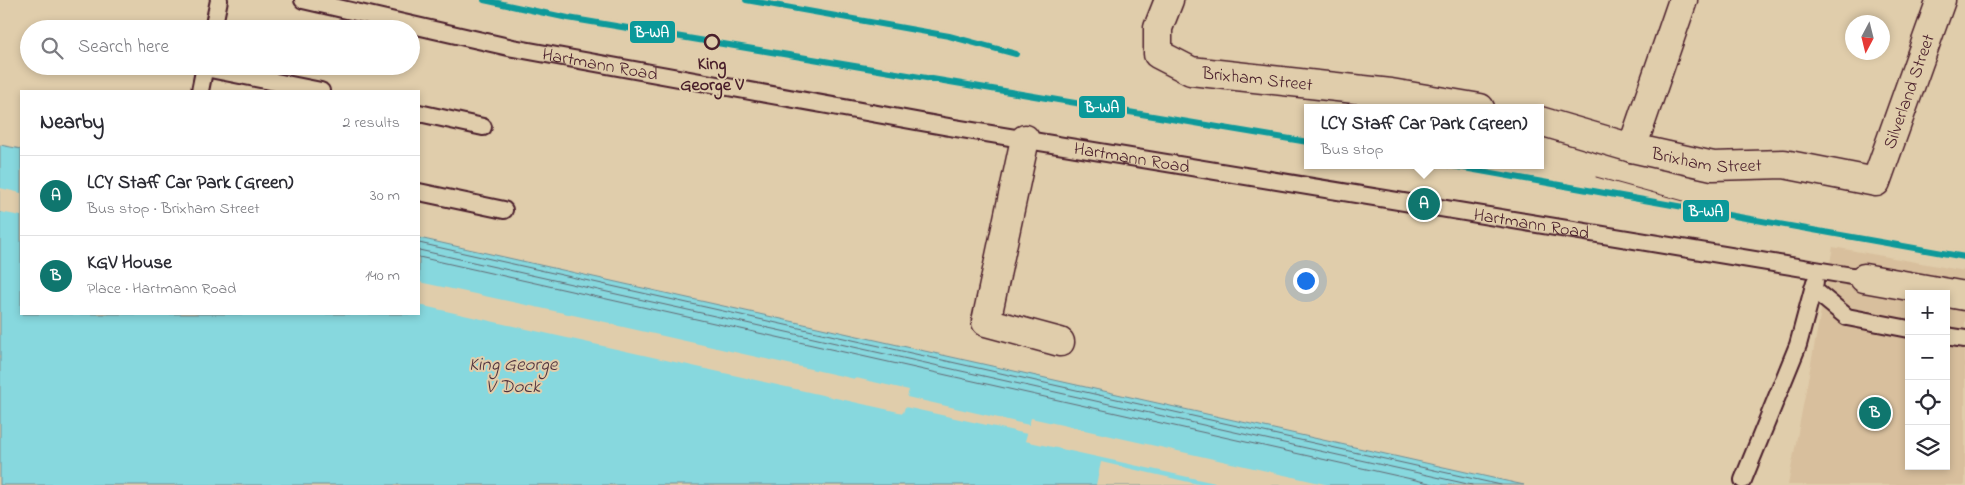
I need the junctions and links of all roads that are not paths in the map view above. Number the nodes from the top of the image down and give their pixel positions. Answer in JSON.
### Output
{"nodes":[{"id":1,"x":219,"y":0,"type":"edge"},
{"id":2,"x":303,"y":0,"type":"edge"},
{"id":3,"x":1169,"y":0,"type":"edge"},
{"id":4,"x":1683,"y":0,"type":"edge"},
{"id":5,"x":1941,"y":0,"type":"edge"},
{"id":6,"x":215,"y":20,"type":"edge"},
{"id":7,"x":391,"y":20,"type":"edge"},
{"id":8,"x":420,"y":27,"type":"edge"},
{"id":9,"x":203,"y":75,"type":"edge"},
{"id":10,"x":244,"y":75,"type":"edge"},
{"id":11,"x":200,"y":90,"type":"edge"},
{"id":12,"x":316,"y":90,"type":"edge"},
{"id":13,"x":1456,"y":104,"type":"edge"},
{"id":14,"x":420,"y":113,"type":"edge"},
{"id":15,"x":1544,"y":122,"type":"edge"},
{"id":16,"x":483,"y":127,"type":"dead end"},
{"id":17,"x":1025,"y":139,"type":"junction"},
{"id":18,"x":1632,"y":148,"type":"junction"},
{"id":19,"x":1876,"y":182,"type":"joint"},
{"id":20,"x":420,"y":192,"type":"edge"},
{"id":21,"x":504,"y":210,"type":"dead end"},
{"id":22,"x":1819,"y":270,"type":"junction"},
{"id":23,"x":1864,"y":278,"type":"joint"},
{"id":24,"x":1813,"y":289,"type":"junction"},
{"id":25,"x":1965,"y":296,"type":"edge"},
{"id":26,"x":1905,"y":327,"type":"edge"},
{"id":27,"x":1950,"y":337,"type":"edge"},
{"id":28,"x":1965,"y":339,"type":"edge"},
{"id":29,"x":1060,"y":342,"type":"dead end"},
{"id":30,"x":1743,"y":480,"type":"dead end"}],
"edges":[{"from":1,"to":6,"type":"lane"},
{"from":2,"to":7,"type":"lane","name":"Hartmann Road"},
{"from":3,"to":13,"type":"street","name":"Brixham Street"},
{"from":4,"to":18,"type":"street"},
{"from":5,"to":19,"type":"street","name":"Silverland Street"},
{"from":8,"to":17,"type":"lane","name":"Hartmann Road"},
{"from":9,"to":11,"type":"lane"},
{"from":10,"to":12,"type":"lane"},
{"from":14,"to":16,"type":"lane"},
{"from":15,"to":18,"type":"street","name":"Brixham Street"},
{"from":17,"to":22,"type":"lane","name":"Hartmann Road"},
{"from":17,"to":29,"type":"street"},
{"from":18,"to":19,"type":"street","name":"Brixham Street"},
{"from":20,"to":21,"type":"lane"},
{"from":22,"to":23,"type":"lane","name":"Hartmann Road"},
{"from":22,"to":24,"type":"lane"},
{"from":23,"to":25,"type":"street","name":"Hartmann Road"},
{"from":24,"to":26,"type":"lane"},
{"from":24,"to":30,"type":"lane"},
{"from":27,"to":28,"type":"lane"}]}
